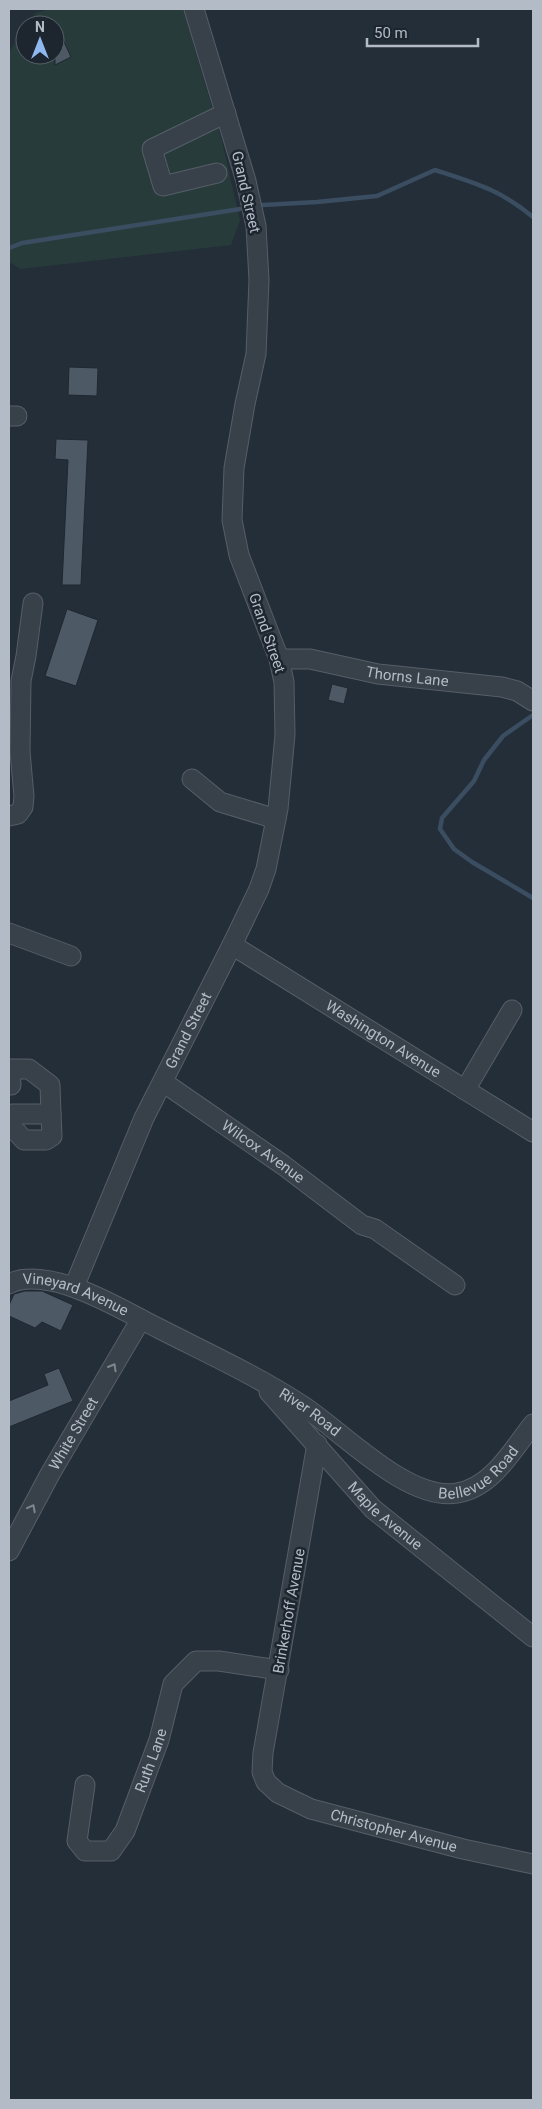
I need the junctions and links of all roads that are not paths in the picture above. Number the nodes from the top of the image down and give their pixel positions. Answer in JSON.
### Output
{"nodes":[{"id":1,"x":194,"y":9,"type":"edge"},
{"id":2,"x":226,"y":113,"type":"junction"},
{"id":3,"x":217,"y":173,"type":"dead end"},
{"id":4,"x":33,"y":603,"type":"dead end"},
{"id":5,"x":279,"y":659,"type":"junction"},
{"id":6,"x":533,"y":701,"type":"edge"},
{"id":7,"x":192,"y":779,"type":"dead end"},
{"id":8,"x":9,"y":816,"type":"edge"},
{"id":9,"x":276,"y":820,"type":"junction"},
{"id":10,"x":9,"y":933,"type":"edge"},
{"id":11,"x":232,"y":945,"type":"junction"},
{"id":12,"x":71,"y":956,"type":"dead end"},
{"id":13,"x":512,"y":1010,"type":"dead end"},
{"id":14,"x":163,"y":1082,"type":"junction"},
{"id":15,"x":10,"y":1085,"type":"edge"},
{"id":16,"x":465,"y":1090,"type":"junction"},
{"id":17,"x":51,"y":1114,"type":"junction"},
{"id":18,"x":11,"y":1122,"type":"edge"},
{"id":19,"x":533,"y":1132,"type":"edge"},
{"id":20,"x":9,"y":1284,"type":"edge"},
{"id":21,"x":455,"y":1285,"type":"dead end"},
{"id":22,"x":74,"y":1287,"type":"junction"},
{"id":23,"x":141,"y":1319,"type":"junction"},
{"id":24,"x":255,"y":1376,"type":"junction"},
{"id":25,"x":533,"y":1424,"type":"edge"},
{"id":26,"x":317,"y":1444,"type":"junction"},
{"id":27,"x":361,"y":1451,"type":"joint"},
{"id":28,"x":9,"y":1551,"type":"edge"},
{"id":29,"x":533,"y":1637,"type":"edge"},
{"id":30,"x":279,"y":1670,"type":"junction"},
{"id":31,"x":264,"y":1778,"type":"joint"},
{"id":32,"x":86,"y":1785,"type":"dead end"},
{"id":33,"x":533,"y":1864,"type":"edge"}],
"edges":[{"from":1,"to":2,"type":"street","name":"Grand Street"},
{"from":2,"to":3,"type":"street"},
{"from":2,"to":5,"type":"street","name":"Grand Street"},
{"from":4,"to":8,"type":"street"},
{"from":5,"to":6,"type":"street","name":"Thorns Lane"},
{"from":5,"to":9,"type":"street","name":"Grand Street"},
{"from":7,"to":9,"type":"street"},
{"from":9,"to":11,"type":"street","name":"Grand Street"},
{"from":10,"to":12,"type":"street"},
{"from":11,"to":14,"type":"street","name":"Grand Street"},
{"from":11,"to":16,"type":"street","name":"Washington Avenue"},
{"from":13,"to":16,"type":"street"},
{"from":14,"to":21,"type":"street","name":"Wilcox Avenue"},
{"from":14,"to":22,"type":"street","name":"Grand Street"},
{"from":15,"to":17,"type":"street"},
{"from":15,"to":18,"type":"street"},
{"from":16,"to":19,"type":"street","name":"Washington Avenue"},
{"from":17,"to":18,"type":"street"},
{"from":17,"to":18,"type":"street"},
{"from":20,"to":22,"type":"street","name":"Vineyard Avenue"},
{"from":22,"to":23,"type":"street","name":"Vineyard Avenue"},
{"from":23,"to":24,"type":"street"},
{"from":28,"to":23,"type":"street","name":"White Street","one_way":true},
{"from":24,"to":26,"type":"street","name":"Maple Avenue"},
{"from":24,"to":27,"type":"street","name":"River Road"},
{"from":25,"to":27,"type":"street","name":"Bellevue Road"},
{"from":26,"to":29,"type":"street","name":"Maple Avenue"},
{"from":26,"to":30,"type":"street","name":"Brinkerhoff Avenue"},
{"from":30,"to":31,"type":"street","name":"Brinkerhoff Avenue"},
{"from":30,"to":32,"type":"street","name":"Ruth Lane"},
{"from":31,"to":33,"type":"street","name":"Christopher Avenue"}]}
